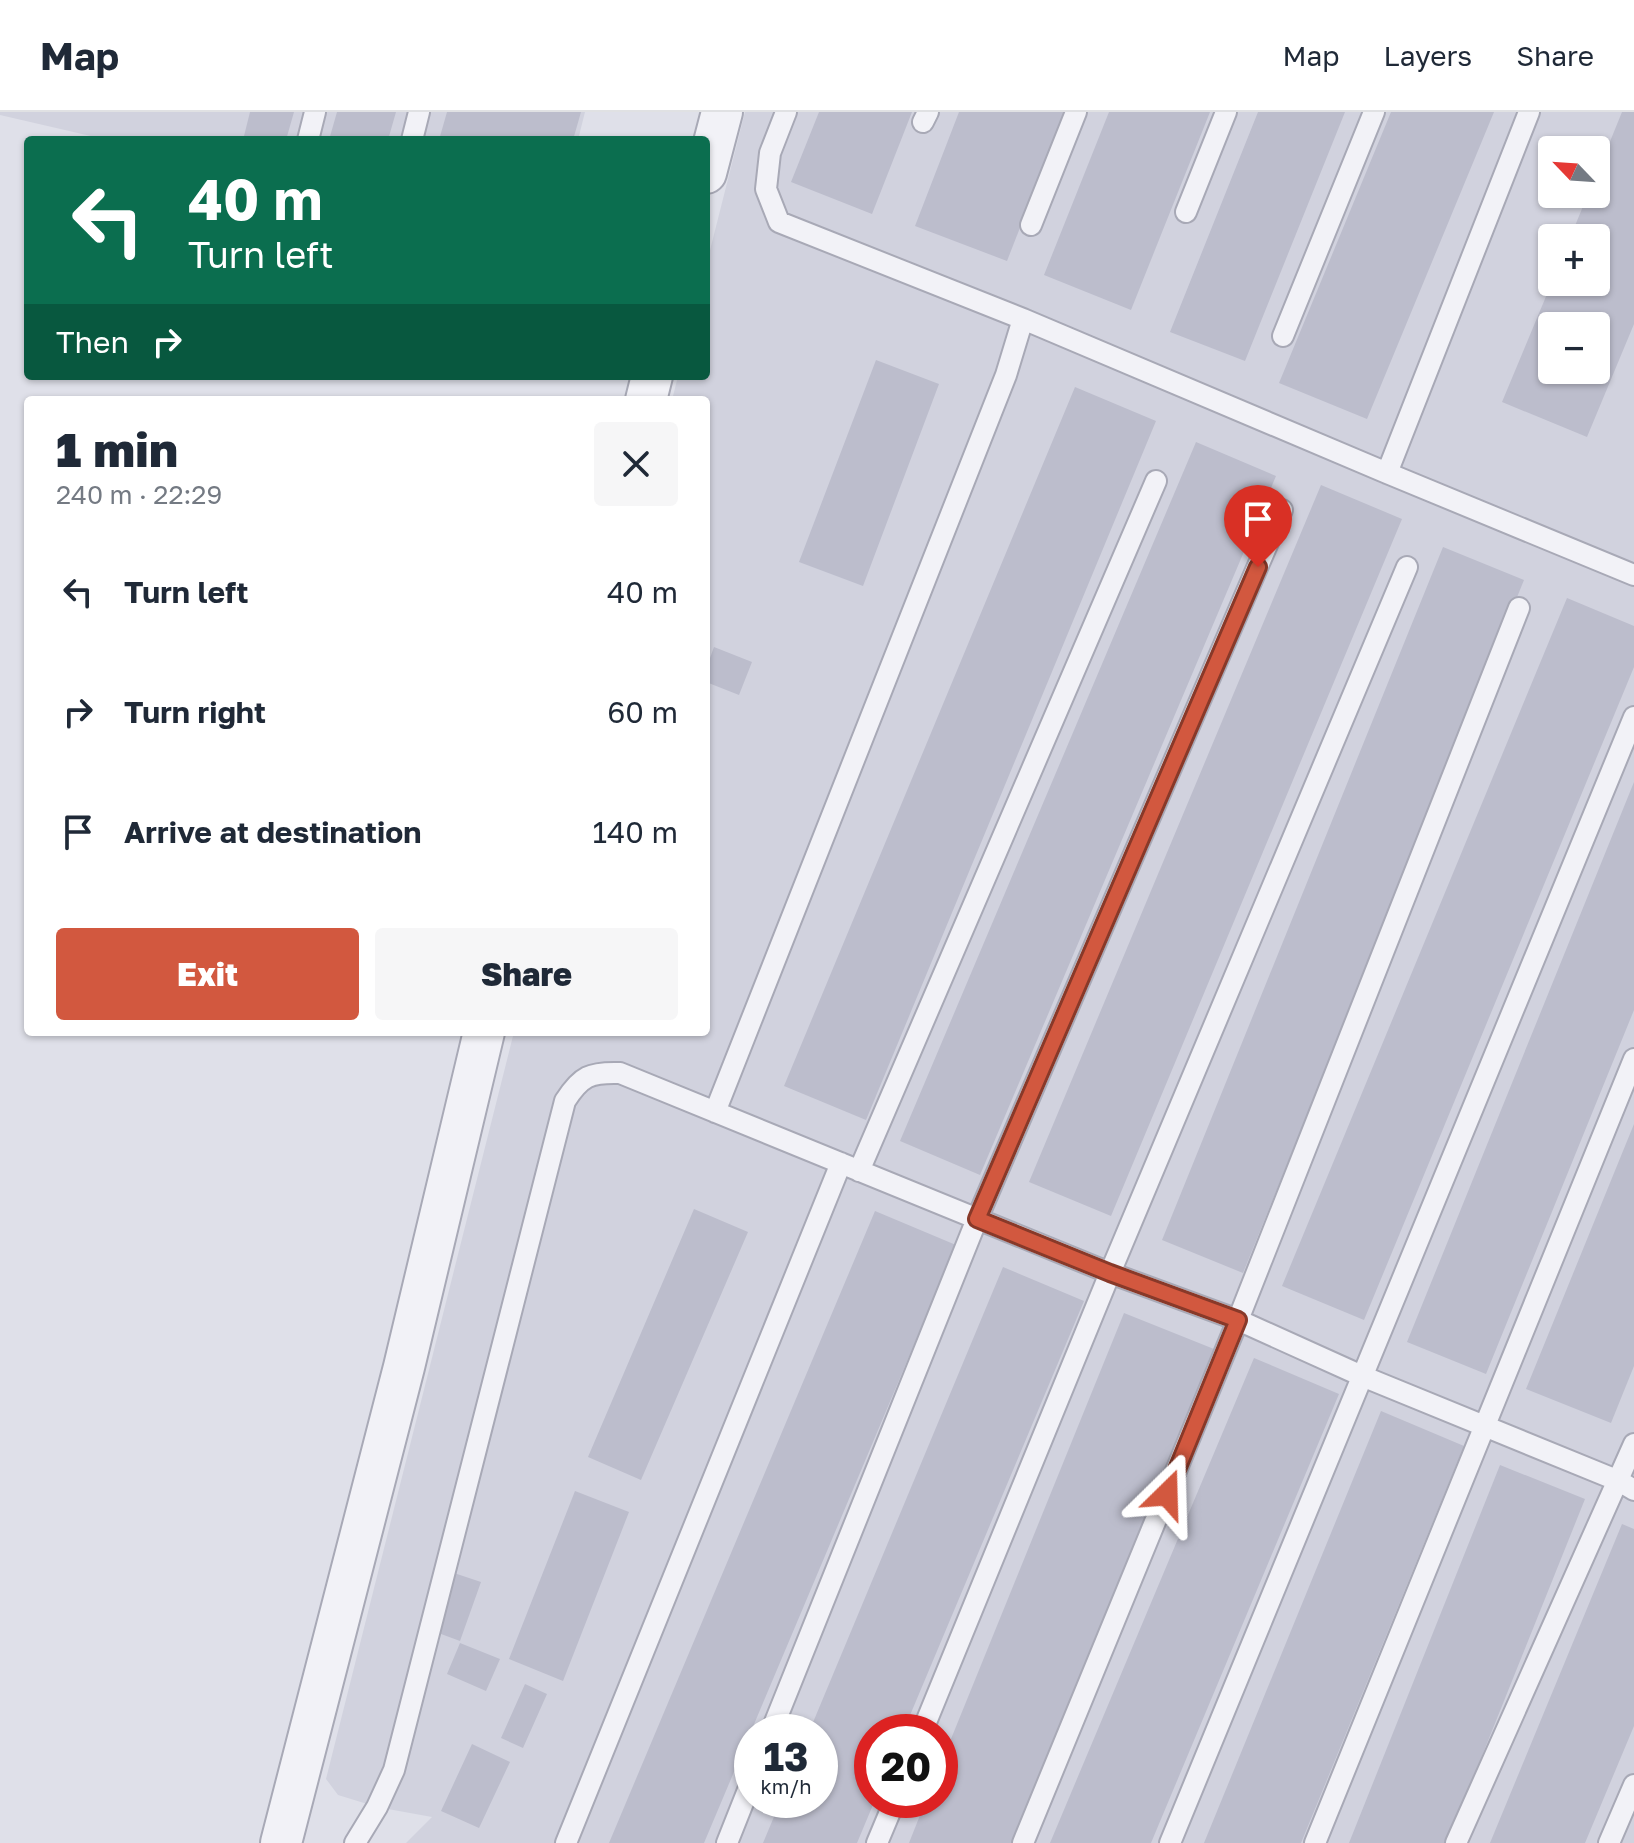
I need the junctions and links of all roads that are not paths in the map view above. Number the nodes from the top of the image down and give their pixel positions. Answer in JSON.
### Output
{"nodes":[{"id":1,"x":315,"y":112,"type":"edge"},
{"id":2,"x":419,"y":112,"type":"edge"},
{"id":3,"x":722,"y":112,"type":"edge"},
{"id":4,"x":786,"y":112,"type":"edge"},
{"id":5,"x":1076,"y":112,"type":"edge"},
{"id":6,"x":1226,"y":112,"type":"edge"},
{"id":7,"x":1374,"y":112,"type":"edge"},
{"id":8,"x":1529,"y":112,"type":"edge"},
{"id":9,"x":309,"y":136,"type":"edge"},
{"id":10,"x":413,"y":136,"type":"edge"},
{"id":11,"x":710,"y":158,"type":"edge"},
{"id":12,"x":1186,"y":212,"type":"dead end"},
{"id":13,"x":1031,"y":225,"type":"dead end"},
{"id":14,"x":1023,"y":319,"type":"junction"},
{"id":15,"x":1283,"y":336,"type":"dead end"},
{"id":16,"x":1387,"y":473,"type":"junction"},
{"id":17,"x":1156,"y":481,"type":"dead end"},
{"id":18,"x":1282,"y":510,"type":"dead end"},
{"id":19,"x":1407,"y":567,"type":"dead end"},
{"id":20,"x":1634,"y":575,"type":"edge"},
{"id":21,"x":1519,"y":608,"type":"dead end"},
{"id":22,"x":1634,"y":717,"type":"edge"},
{"id":23,"x":483,"y":1036,"type":"edge"},
{"id":24,"x":1634,"y":1059,"type":"edge"},
{"id":25,"x":715,"y":1112,"type":"junction"},
{"id":26,"x":850,"y":1167,"type":"junction"},
{"id":27,"x":977,"y":1219,"type":"junction"},
{"id":28,"x":1110,"y":1273,"type":"junction"},
{"id":29,"x":1238,"y":1320,"type":"junction"},
{"id":30,"x":1362,"y":1376,"type":"junction"},
{"id":31,"x":1484,"y":1426,"type":"junction"},
{"id":32,"x":1634,"y":1444,"type":"edge"},
{"id":33,"x":1627,"y":1486,"type":"edge"},
{"id":34,"x":778,"y":1714,"type":"edge"},
{"id":35,"x":929,"y":1714,"type":"edge"},
{"id":36,"x":1634,"y":1785,"type":"edge"},
{"id":37,"x":737,"y":1818,"type":"edge"},
{"id":38,"x":887,"y":1818,"type":"edge"},
{"id":39,"x":281,"y":1843,"type":"edge"},
{"id":40,"x":355,"y":1843,"type":"edge"},
{"id":41,"x":566,"y":1843,"type":"edge"},
{"id":42,"x":727,"y":1843,"type":"edge"},
{"id":43,"x":877,"y":1843,"type":"edge"},
{"id":44,"x":1023,"y":1843,"type":"edge"},
{"id":45,"x":1170,"y":1843,"type":"edge"},
{"id":46,"x":1315,"y":1843,"type":"edge"},
{"id":47,"x":1456,"y":1843,"type":"edge"},
{"id":48,"x":1609,"y":1843,"type":"edge"}],
"edges":[{"from":1,"to":9,"type":"lane"},
{"from":2,"to":10,"type":"lane"},
{"from":3,"to":11,"type":"street"},
{"from":4,"to":14,"type":"lane"},
{"from":5,"to":13,"type":"lane"},
{"from":6,"to":12,"type":"lane"},
{"from":7,"to":15,"type":"lane"},
{"from":8,"to":16,"type":"lane"},
{"from":14,"to":16,"type":"lane"},
{"from":14,"to":25,"type":"lane"},
{"from":16,"to":20,"type":"lane"},
{"from":17,"to":26,"type":"lane"},
{"from":18,"to":27,"type":"lane"},
{"from":19,"to":28,"type":"lane"},
{"from":21,"to":29,"type":"lane"},
{"from":22,"to":30,"type":"lane"},
{"from":23,"to":39,"type":"street"},
{"from":24,"to":31,"type":"lane"},
{"from":25,"to":26,"type":"lane"},
{"from":25,"to":40,"type":"lane"},
{"from":26,"to":27,"type":"lane"},
{"from":26,"to":41,"type":"lane"},
{"from":27,"to":28,"type":"lane"},
{"from":27,"to":34,"type":"lane"},
{"from":28,"to":29,"type":"lane"},
{"from":28,"to":35,"type":"lane"},
{"from":29,"to":30,"type":"lane"},
{"from":29,"to":44,"type":"lane"},
{"from":30,"to":31,"type":"lane"},
{"from":30,"to":45,"type":"lane"},
{"from":31,"to":33,"type":"lane"},
{"from":31,"to":46,"type":"lane"},
{"from":32,"to":33,"type":"lane"},
{"from":33,"to":47,"type":"lane"},
{"from":36,"to":48,"type":"lane"},
{"from":37,"to":42,"type":"lane"},
{"from":38,"to":43,"type":"lane"}]}
